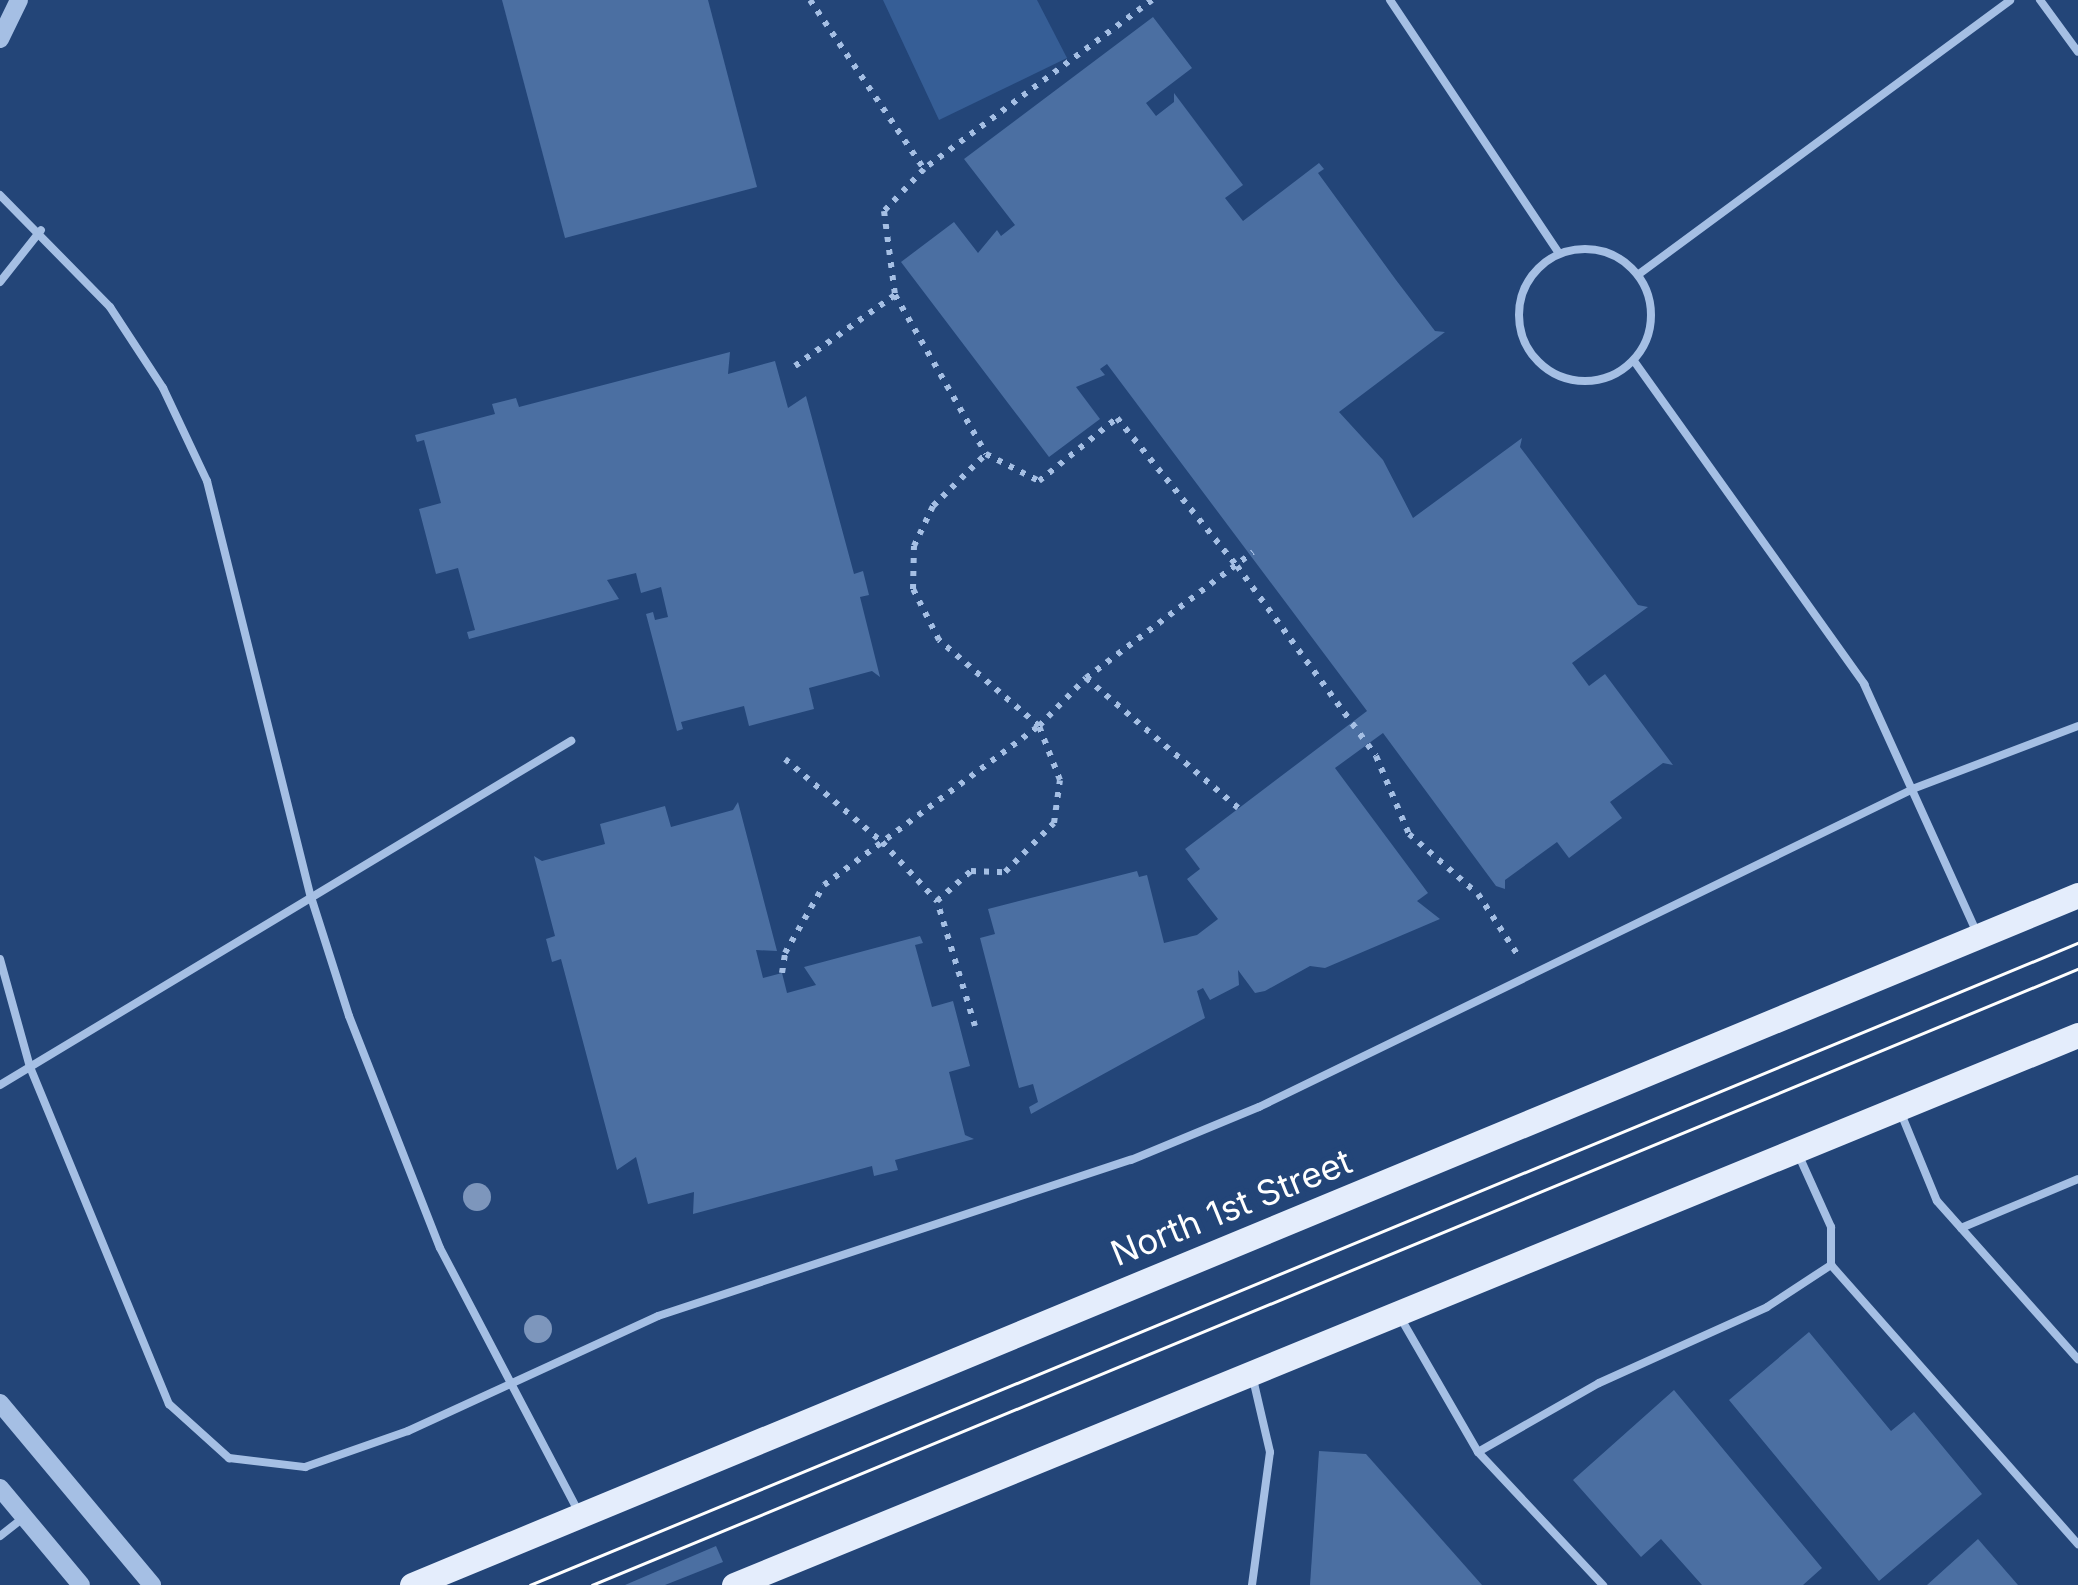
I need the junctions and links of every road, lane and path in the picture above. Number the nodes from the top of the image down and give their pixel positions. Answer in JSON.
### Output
{"nodes":[{"id":1,"x":18,"y":0,"type":"edge"},
{"id":2,"x":810,"y":0,"type":"edge"},
{"id":3,"x":1152,"y":0,"type":"edge"},
{"id":4,"x":1390,"y":0,"type":"edge"},
{"id":5,"x":2010,"y":0,"type":"edge"},
{"id":6,"x":2040,"y":0,"type":"edge"},
{"id":7,"x":0,"y":39,"type":"edge"},
{"id":8,"x":2078,"y":52,"type":"edge"},
{"id":9,"x":924,"y":169,"type":"junction"},
{"id":10,"x":0,"y":195,"type":"edge"},
{"id":11,"x":41,"y":230,"type":"junction"},
{"id":12,"x":1558,"y":252,"type":"junction"},
{"id":13,"x":1639,"y":274,"type":"junction"},
{"id":14,"x":0,"y":282,"type":"edge"},
{"id":15,"x":895,"y":295,"type":"junction"},
{"id":16,"x":1634,"y":360,"type":"junction"},
{"id":17,"x":795,"y":366,"type":"dead end"},
{"id":18,"x":986,"y":454,"type":"junction"},
{"id":19,"x":1253,"y":552,"type":"dead end"},
{"id":20,"x":1237,"y":566,"type":"junction"},
{"id":21,"x":1086,"y":678,"type":"junction"},
{"id":22,"x":1039,"y":726,"type":"junction"},
{"id":23,"x":2078,"y":726,"type":"edge"},
{"id":24,"x":571,"y":741,"type":"dead end"},
{"id":25,"x":786,"y":759,"type":"dead end"},
{"id":26,"x":1916,"y":788,"type":"junction"},
{"id":27,"x":1238,"y":808,"type":"dead end"},
{"id":28,"x":882,"y":842,"type":"junction"},
{"id":29,"x":2078,"y":895,"type":"edge"},
{"id":30,"x":311,"y":897,"type":"junction"},
{"id":31,"x":937,"y":900,"type":"junction"},
{"id":32,"x":1978,"y":936,"type":"junction"},
{"id":33,"x":0,"y":960,"type":"edge"},
{"id":34,"x":1528,"y":972,"type":"junction"},
{"id":35,"x":782,"y":973,"type":"dead end"},
{"id":36,"x":975,"y":1026,"type":"dead end"},
{"id":37,"x":2078,"y":1035,"type":"edge"},
{"id":38,"x":30,"y":1067,"type":"junction"},
{"id":39,"x":0,"y":1085,"type":"edge"},
{"id":40,"x":1899,"y":1107,"type":"junction"},
{"id":41,"x":1795,"y":1148,"type":"junction"},
{"id":42,"x":2078,"y":1180,"type":"edge"},
{"id":43,"x":1961,"y":1228,"type":"junction"},
{"id":44,"x":1831,"y":1265,"type":"junction"},
{"id":45,"x":1398,"y":1313,"type":"junction"},
{"id":46,"x":2078,"y":1359,"type":"edge"},
{"id":47,"x":1252,"y":1374,"type":"junction"},
{"id":48,"x":509,"y":1386,"type":"junction"},
{"id":49,"x":0,"y":1404,"type":"edge"},
{"id":50,"x":1478,"y":1452,"type":"junction"},
{"id":51,"x":0,"y":1488,"type":"edge"},
{"id":52,"x":580,"y":1514,"type":"junction"},
{"id":53,"x":24,"y":1517,"type":"junction"},
{"id":54,"x":0,"y":1536,"type":"edge"},
{"id":55,"x":2078,"y":1544,"type":"edge"},
{"id":56,"x":775,"y":1577,"type":"edge"},
{"id":57,"x":81,"y":1585,"type":"edge"},
{"id":58,"x":152,"y":1585,"type":"edge"},
{"id":59,"x":412,"y":1585,"type":"edge"},
{"id":60,"x":734,"y":1585,"type":"edge"},
{"id":61,"x":1252,"y":1585,"type":"edge"},
{"id":62,"x":1603,"y":1585,"type":"edge"}],
"edges":[{"from":1,"to":7,"type":"street"},
{"from":2,"to":9,"type":"path"},
{"from":3,"to":9,"type":"path"},
{"from":4,"to":12,"type":"lane"},
{"from":5,"to":13,"type":"lane"},
{"from":6,"to":8,"type":"lane"},
{"from":9,"to":15,"type":"path"},
{"from":10,"to":11,"type":"lane"},
{"from":11,"to":14,"type":"lane"},
{"from":11,"to":30,"type":"lane"},
{"from":12,"to":13,"type":"lane"},
{"from":12,"to":16,"type":"lane"},
{"from":13,"to":16,"type":"lane"},
{"from":15,"to":17,"type":"path"},
{"from":15,"to":18,"type":"path"},
{"from":16,"to":26,"type":"lane"},
{"from":18,"to":20,"type":"path"},
{"from":18,"to":22,"type":"path"},
{"from":19,"to":20,"type":"path"},
{"from":20,"to":21,"type":"path"},
{"from":20,"to":34,"type":"path"},
{"from":21,"to":22,"type":"path"},
{"from":21,"to":27,"type":"path"},
{"from":22,"to":28,"type":"path"},
{"from":22,"to":31,"type":"path"},
{"from":23,"to":26,"type":"lane"},
{"from":24,"to":30,"type":"lane"},
{"from":25,"to":28,"type":"path"},
{"from":26,"to":32,"type":"lane"},
{"from":26,"to":34,"type":"lane"},
{"from":28,"to":31,"type":"path"},
{"from":28,"to":35,"type":"path"},
{"from":29,"to":32,"type":"main road","name":"North 1st Street"},
{"from":30,"to":38,"type":"lane"},
{"from":30,"to":48,"type":"lane"},
{"from":31,"to":36,"type":"path"},
{"from":32,"to":52,"type":"main road","name":"North 1st Street"},
{"from":33,"to":38,"type":"lane"},
{"from":34,"to":48,"type":"lane"},
{"from":37,"to":40,"type":"main road"},
{"from":38,"to":39,"type":"lane"},
{"from":38,"to":48,"type":"lane"},
{"from":40,"to":41,"type":"main road"},
{"from":40,"to":43,"type":"lane"},
{"from":41,"to":44,"type":"lane"},
{"from":41,"to":45,"type":"main road"},
{"from":42,"to":43,"type":"lane"},
{"from":43,"to":46,"type":"lane"},
{"from":44,"to":50,"type":"lane"},
{"from":44,"to":55,"type":"lane"},
{"from":45,"to":47,"type":"main road"},
{"from":45,"to":50,"type":"lane"},
{"from":47,"to":56,"type":"main road"},
{"from":47,"to":61,"type":"lane"},
{"from":48,"to":52,"type":"lane"},
{"from":49,"to":58,"type":"street"},
{"from":50,"to":62,"type":"lane"},
{"from":51,"to":53,"type":"street"},
{"from":52,"to":59,"type":"main road","name":"North 1st Street"},
{"from":53,"to":54,"type":"lane"},
{"from":53,"to":57,"type":"street"},
{"from":56,"to":60,"type":"main road"}]}
